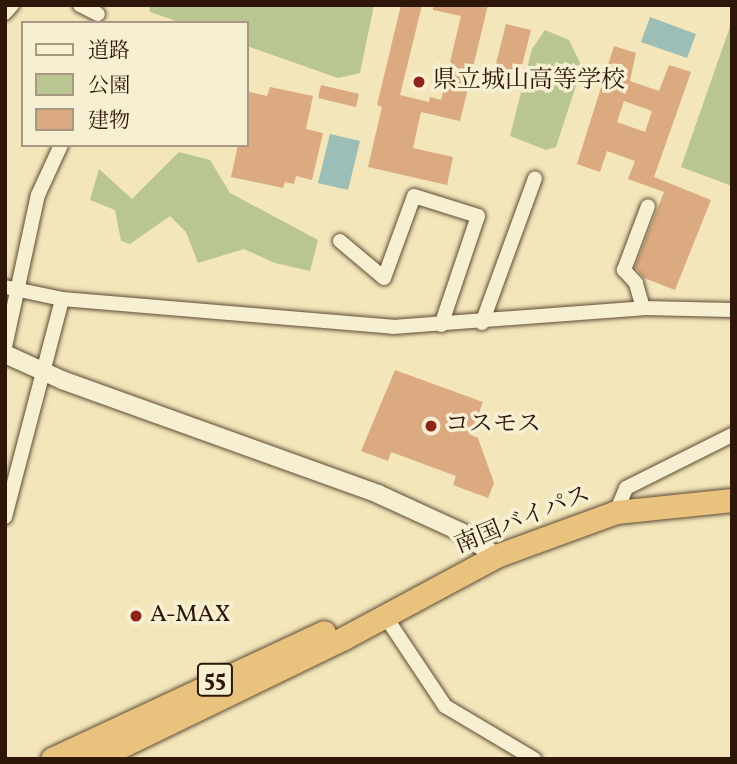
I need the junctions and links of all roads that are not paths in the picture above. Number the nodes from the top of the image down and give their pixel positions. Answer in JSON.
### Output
{"nodes":[{"id":1,"x":12,"y":5,"type":"edge"},
{"id":2,"x":80,"y":5,"type":"edge"},
{"id":3,"x":5,"y":13,"type":"edge"},
{"id":4,"x":99,"y":14,"type":"edge"},
{"id":5,"x":60,"y":147,"type":"edge"},
{"id":6,"x":535,"y":178,"type":"dead end"},
{"id":7,"x":648,"y":206,"type":"dead end"},
{"id":8,"x":340,"y":242,"type":"dead end"},
{"id":9,"x":11,"y":289,"type":"edge"},
{"id":10,"x":62,"y":299,"type":"junction"},
{"id":11,"x":643,"y":308,"type":"junction"},
{"id":12,"x":732,"y":310,"type":"edge"},
{"id":13,"x":482,"y":323,"type":"junction"},
{"id":14,"x":441,"y":325,"type":"junction"},
{"id":15,"x":5,"y":347,"type":"edge"},
{"id":16,"x":5,"y":354,"type":"edge"},
{"id":17,"x":42,"y":372,"type":"junction"},
{"id":18,"x":732,"y":435,"type":"edge"},
{"id":19,"x":732,"y":500,"type":"edge"},
{"id":20,"x":616,"y":512,"type":"junction"},
{"id":21,"x":5,"y":517,"type":"edge"},
{"id":22,"x":496,"y":556,"type":"junction"},
{"id":23,"x":383,"y":613,"type":"junction"},
{"id":24,"x":111,"y":749,"type":"edge"},
{"id":25,"x":52,"y":759,"type":"edge"},
{"id":26,"x":534,"y":759,"type":"edge"}],
"edges":[{"from":1,"to":3,"type":"street"},
{"from":2,"to":4,"type":"street"},
{"from":5,"to":9,"type":"street"},
{"from":6,"to":13,"type":"street"},
{"from":7,"to":11,"type":"street"},
{"from":8,"to":14,"type":"street"},
{"from":9,"to":10,"type":"street"},
{"from":9,"to":15,"type":"street"},
{"from":10,"to":14,"type":"street"},
{"from":10,"to":17,"type":"street"},
{"from":11,"to":12,"type":"street"},
{"from":11,"to":13,"type":"street"},
{"from":13,"to":14,"type":"street"},
{"from":16,"to":17,"type":"street"},
{"from":17,"to":21,"type":"street"},
{"from":17,"to":22,"type":"street"},
{"from":18,"to":20,"type":"street"},
{"from":19,"to":20,"type":"highway","name":"南国バイパス","number":"55"},
{"from":20,"to":22,"type":"highway","name":"南国バイパス","number":"55"},
{"from":22,"to":23,"type":"highway","name":"南国バイパス","number":"55"},
{"from":23,"to":24,"type":"highway","name":"南国バイパス","number":"55"},
{"from":23,"to":26,"type":"street"},
{"from":24,"to":25,"type":"highway","name":"南国バイパス","number":"55"}]}
